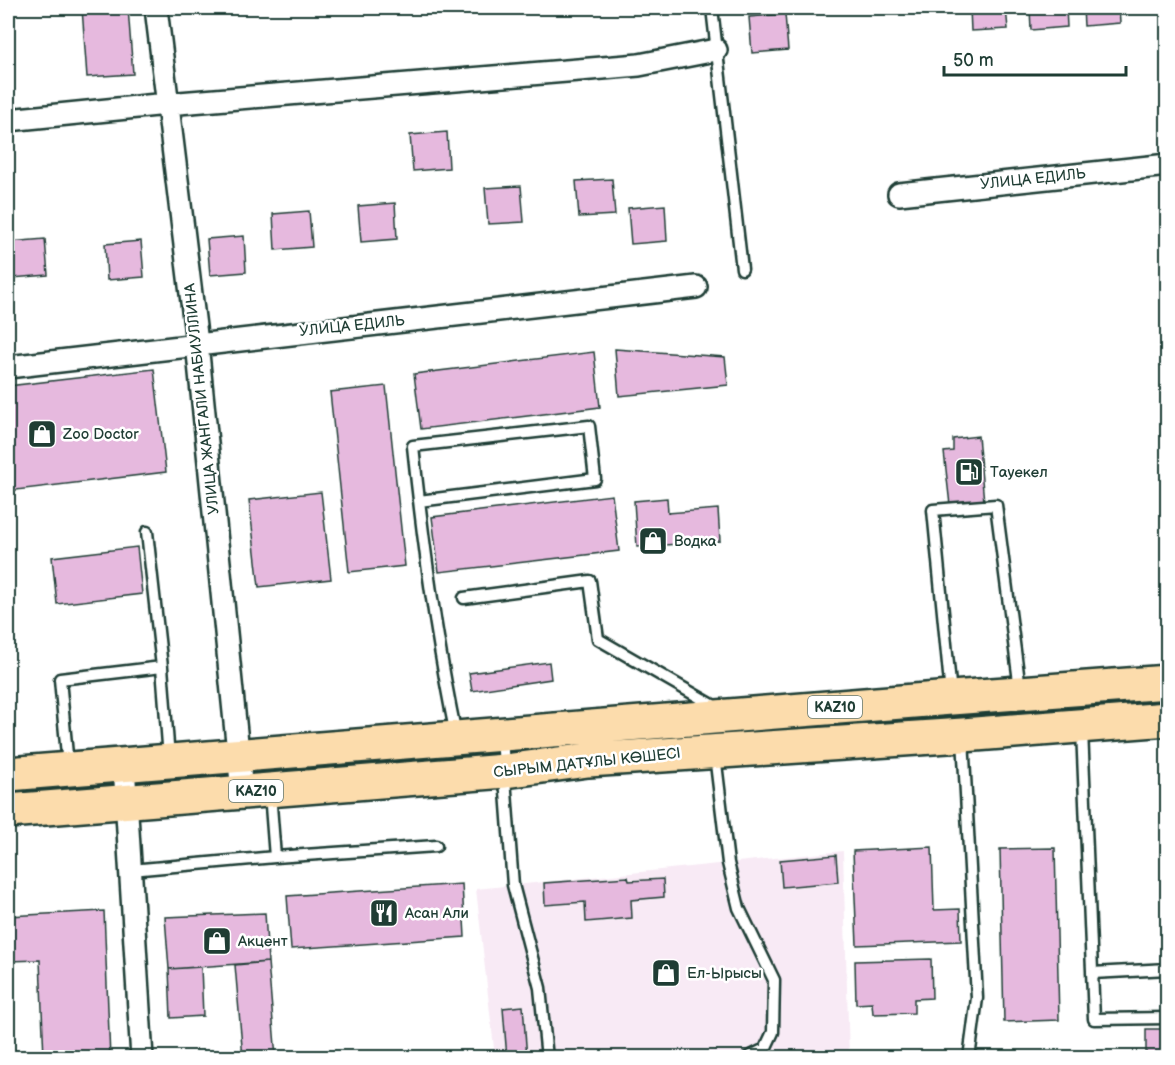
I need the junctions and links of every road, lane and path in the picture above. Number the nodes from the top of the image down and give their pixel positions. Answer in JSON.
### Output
{"nodes":[{"id":1,"x":156,"y":8,"type":"edge"},
{"id":2,"x":712,"y":8,"type":"edge"},
{"id":3,"x":717,"y":50,"type":"junction"},
{"id":4,"x":167,"y":104,"type":"junction"},
{"id":5,"x":8,"y":120,"type":"edge"},
{"id":6,"x":1167,"y":165,"type":"edge"},
{"id":7,"x":899,"y":194,"type":"dead end"},
{"id":8,"x":742,"y":269,"type":"dead end"},
{"id":9,"x":696,"y":287,"type":"dead end"},
{"id":10,"x":197,"y":344,"type":"junction"},
{"id":11,"x":8,"y":367,"type":"edge"},
{"id":12,"x":419,"y":501,"type":"junction"},
{"id":13,"x":147,"y":532,"type":"dead end"},
{"id":14,"x":464,"y":598,"type":"dead end"},
{"id":15,"x":162,"y":667,"type":"junction"},
{"id":16,"x":1167,"y":682,"type":"edge"},
{"id":17,"x":1020,"y":692,"type":"junction"},
{"id":18,"x":951,"y":698,"type":"junction"},
{"id":19,"x":732,"y":716,"type":"junction"},
{"id":20,"x":1167,"y":719,"type":"edge"},
{"id":21,"x":1082,"y":725,"type":"junction"},
{"id":22,"x":502,"y":734,"type":"junction"},
{"id":23,"x":963,"y":735,"type":"junction"},
{"id":24,"x":456,"y":738,"type":"junction"},
{"id":25,"x":715,"y":751,"type":"junction"},
{"id":26,"x":239,"y":756,"type":"junction"},
{"id":27,"x":169,"y":761,"type":"junction"},
{"id":28,"x":124,"y":765,"type":"junction"},
{"id":29,"x":68,"y":770,"type":"junction"},
{"id":30,"x":505,"y":771,"type":"junction"},
{"id":31,"x":8,"y":774,"type":"edge"},
{"id":32,"x":256,"y":791,"type":"junction"},
{"id":33,"x":127,"y":801,"type":"junction"},
{"id":34,"x":8,"y":811,"type":"edge"},
{"id":35,"x":436,"y":846,"type":"dead end"},
{"id":36,"x":275,"y":857,"type":"junction"},
{"id":37,"x":131,"y":870,"type":"junction"},
{"id":38,"x":1167,"y":969,"type":"edge"},
{"id":39,"x":1092,"y":973,"type":"junction"},
{"id":40,"x":1167,"y":1018,"type":"edge"},
{"id":41,"x":142,"y":1058,"type":"edge"},
{"id":42,"x":547,"y":1058,"type":"edge"},
{"id":43,"x":747,"y":1058,"type":"edge"},
{"id":44,"x":969,"y":1058,"type":"edge"}],
"edges":[{"from":1,"to":4,"type":"street","name":"УЛИЦА ЖАНГАЛИ НАБИУЛЛИНА"},
{"from":2,"to":3,"type":"lane"},
{"from":3,"to":4,"type":"street"},
{"from":3,"to":8,"type":"lane"},
{"from":4,"to":5,"type":"street"},
{"from":4,"to":10,"type":"street","name":"УЛИЦА ЖАНГАЛИ НАБИУЛЛИНА"},
{"from":6,"to":7,"type":"street","name":"УЛИЦА ЕДИЛЬ"},
{"from":9,"to":10,"type":"street","name":"УЛИЦА ЕДИЛЬ"},
{"from":10,"to":11,"type":"street","name":"УЛИЦА ЕДИЛЬ"},
{"from":10,"to":26,"type":"street","name":"УЛИЦА ЖАНГАЛИ НАБИУЛЛИНА"},
{"from":12,"to":12,"type":"lane"},
{"from":12,"to":24,"type":"lane"},
{"from":13,"to":15,"type":"lane"},
{"from":14,"to":19,"type":"lane"},
{"from":15,"to":27,"type":"lane"},
{"from":15,"to":29,"type":"lane"},
{"from":16,"to":17,"type":"highway","number":"KAZ10"},
{"from":17,"to":18,"type":"highway","number":"KAZ10"},
{"from":17,"to":18,"type":"lane"},
{"from":18,"to":19,"type":"highway","number":"KAZ10"},
{"from":19,"to":22,"type":"highway","number":"KAZ10"},
{"from":20,"to":21,"type":"highway","name":"СЫРЫМ ДАТҰЛЫ КӨШЕСІ","number":"KAZ10"},
{"from":21,"to":23,"type":"highway","name":"СЫРЫМ ДАТҰЛЫ КӨШЕСІ","number":"KAZ10"},
{"from":21,"to":39,"type":"lane"},
{"from":22,"to":24,"type":"highway","number":"KAZ10"},
{"from":22,"to":30,"type":"lane"},
{"from":23,"to":25,"type":"highway","name":"СЫРЫМ ДАТҰЛЫ КӨШЕСІ","number":"KAZ10"},
{"from":23,"to":44,"type":"lane"},
{"from":24,"to":26,"type":"highway","number":"KAZ10"},
{"from":25,"to":30,"type":"highway","name":"СЫРЫМ ДАТҰЛЫ КӨШЕСІ","number":"KAZ10"},
{"from":25,"to":43,"type":"lane"},
{"from":26,"to":27,"type":"highway","number":"KAZ10"},
{"from":26,"to":32,"type":"street","name":"УЛИЦА ЖАНГАЛИ НАБИУЛЛИНА"},
{"from":27,"to":28,"type":"highway","number":"KAZ10"},
{"from":28,"to":29,"type":"highway","number":"KAZ10"},
{"from":28,"to":33,"type":"street"},
{"from":29,"to":31,"type":"highway","number":"KAZ10"},
{"from":30,"to":32,"type":"highway","name":"СЫРЫМ ДАТҰЛЫ КӨШЕСІ","number":"KAZ10"},
{"from":30,"to":42,"type":"lane"},
{"from":32,"to":33,"type":"highway","name":"СЫРЫМ ДАТҰЛЫ КӨШЕСІ","number":"KAZ10"},
{"from":32,"to":36,"type":"lane"},
{"from":33,"to":34,"type":"highway","name":"СЫРЫМ ДАТҰЛЫ КӨШЕСІ","number":"KAZ10"},
{"from":33,"to":37,"type":"street"},
{"from":35,"to":36,"type":"lane"},
{"from":36,"to":37,"type":"lane"},
{"from":37,"to":41,"type":"street"},
{"from":38,"to":39,"type":"lane"},
{"from":39,"to":40,"type":"lane"}]}
